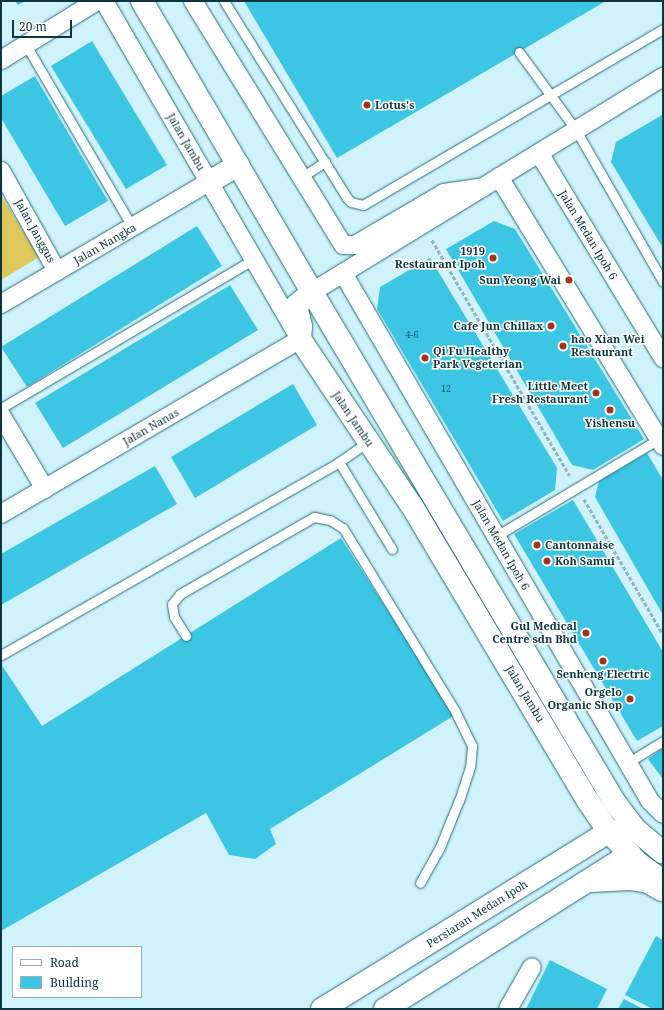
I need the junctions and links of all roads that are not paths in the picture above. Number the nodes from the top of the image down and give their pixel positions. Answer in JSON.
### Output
{"nodes":[{"id":1,"x":97,"y":1,"type":"edge"},
{"id":2,"x":104,"y":1,"type":"edge"},
{"id":3,"x":142,"y":1,"type":"edge"},
{"id":4,"x":193,"y":1,"type":"edge"},
{"id":5,"x":224,"y":1,"type":"edge"},
{"id":6,"x":663,"y":30,"type":"edge"},
{"id":7,"x":26,"y":45,"type":"junction"},
{"id":8,"x":519,"y":52,"type":"dead end"},
{"id":9,"x":1,"y":60,"type":"edge"},
{"id":10,"x":663,"y":77,"type":"edge"},
{"id":11,"x":550,"y":93,"type":"junction"},
{"id":12,"x":576,"y":130,"type":"junction"},
{"id":13,"x":539,"y":153,"type":"junction"},
{"id":14,"x":325,"y":162,"type":"junction"},
{"id":15,"x":238,"y":165,"type":"junction"},
{"id":16,"x":1,"y":171,"type":"edge"},
{"id":17,"x":499,"y":177,"type":"junction"},
{"id":18,"x":300,"y":178,"type":"junction"},
{"id":19,"x":209,"y":182,"type":"junction"},
{"id":20,"x":484,"y":187,"type":"junction"},
{"id":21,"x":133,"y":228,"type":"junction"},
{"id":22,"x":254,"y":259,"type":"junction"},
{"id":23,"x":58,"y":271,"type":"junction"},
{"id":24,"x":343,"y":273,"type":"junction"},
{"id":25,"x":663,"y":282,"type":"edge"},
{"id":26,"x":312,"y":292,"type":"junction"},
{"id":27,"x":1,"y":304,"type":"edge"},
{"id":28,"x":300,"y":339,"type":"junction"},
{"id":29,"x":663,"y":358,"type":"edge"},
{"id":30,"x":1,"y":408,"type":"edge"},
{"id":31,"x":1,"y":415,"type":"edge"},
{"id":32,"x":369,"y":441,"type":"junction"},
{"id":33,"x":661,"y":442,"type":"edge"},
{"id":34,"x":340,"y":462,"type":"junction"},
{"id":35,"x":45,"y":489,"type":"junction"},
{"id":36,"x":1,"y":514,"type":"edge"},
{"id":37,"x":496,"y":536,"type":"junction"},
{"id":38,"x":392,"y":549,"type":"dead end"},
{"id":39,"x":186,"y":636,"type":"dead end"},
{"id":40,"x":1,"y":656,"type":"edge"},
{"id":41,"x":663,"y":741,"type":"edge"},
{"id":42,"x":627,"y":763,"type":"junction"},
{"id":43,"x":663,"y":814,"type":"edge"},
{"id":44,"x":636,"y":830,"type":"junction"},
{"id":45,"x":609,"y":832,"type":"junction"},
{"id":46,"x":663,"y":853,"type":"edge"},
{"id":47,"x":630,"y":854,"type":"junction"},
{"id":48,"x":590,"y":881,"type":"junction"},
{"id":49,"x":663,"y":881,"type":"edge"},
{"id":50,"x":420,"y":883,"type":"dead end"},
{"id":51,"x":663,"y":890,"type":"edge"},
{"id":52,"x":532,"y":967,"type":"dead end"},
{"id":53,"x":322,"y":1009,"type":"edge"},
{"id":54,"x":385,"y":1009,"type":"edge"},
{"id":55,"x":508,"y":1009,"type":"edge"}],
"edges":[{"from":1,"to":7,"type":"street"},
{"from":2,"to":19,"type":"street","name":"Jalan Jambu"},
{"from":3,"to":15,"type":"street","name":"Jalan Jambu"},
{"from":4,"to":18,"type":"street"},
{"from":5,"to":14,"type":"lane"},
{"from":6,"to":11,"type":"lane"},
{"from":7,"to":9,"type":"street"},
{"from":7,"to":21,"type":"lane"},
{"from":8,"to":11,"type":"lane"},
{"from":10,"to":12,"type":"street"},
{"from":11,"to":12,"type":"lane"},
{"from":11,"to":14,"type":"lane"},
{"from":12,"to":13,"type":"street"},
{"from":12,"to":25,"type":"lane"},
{"from":13,"to":17,"type":"street"},
{"from":13,"to":29,"type":"street","name":"Jalan Medan Ipoh 6"},
{"from":14,"to":18,"type":"lane"},
{"from":15,"to":19,"type":"street"},
{"from":15,"to":26,"type":"street","name":"Jalan Jambu"},
{"from":16,"to":23,"type":"street","name":"Jalan Janggus"},
{"from":17,"to":20,"type":"street"},
{"from":17,"to":33,"type":"street"},
{"from":18,"to":20,"type":"street"},
{"from":19,"to":21,"type":"street","name":"Jalan Nangka"},
{"from":19,"to":22,"type":"street","name":"Jalan Jambu"},
{"from":20,"to":24,"type":"street"},
{"from":21,"to":23,"type":"street","name":"Jalan Nangka"},
{"from":22,"to":28,"type":"street","name":"Jalan Jambu"},
{"from":22,"to":30,"type":"lane"},
{"from":23,"to":27,"type":"street","name":"Jalan Nangka"},
{"from":24,"to":26,"type":"street"},
{"from":24,"to":37,"type":"street","name":"Jalan Medan Ipoh 6"},
{"from":26,"to":28,"type":"street"},
{"from":26,"to":44,"type":"street","name":"Jalan Jambu"},
{"from":28,"to":32,"type":"street","name":"Jalan Jambu"},
{"from":28,"to":35,"type":"street","name":"Jalan Nanas"},
{"from":31,"to":35,"type":"street"},
{"from":32,"to":34,"type":"lane"},
{"from":32,"to":45,"type":"street","name":"Jalan Jambu"},
{"from":33,"to":37,"type":"lane"},
{"from":34,"to":38,"type":"lane"},
{"from":34,"to":40,"type":"lane"},
{"from":35,"to":36,"type":"street","name":"Jalan Nanas"},
{"from":37,"to":42,"type":"street","name":"Jalan Medan Ipoh 6"},
{"from":39,"to":50,"type":"lane"},
{"from":41,"to":42,"type":"lane"},
{"from":42,"to":43,"type":"street","name":"Jalan Medan Ipoh 6"},
{"from":44,"to":45,"type":"street","name":"Persiaran Medan Ipoh"},
{"from":44,"to":46,"type":"street","name":"Jalan Jambu"},
{"from":44,"to":47,"type":"street"},
{"from":45,"to":47,"type":"street","name":"Jalan Jambu"},
{"from":45,"to":53,"type":"street","name":"Persiaran Medan Ipoh"},
{"from":47,"to":48,"type":"street"},
{"from":47,"to":49,"type":"street","name":"Jalan Jambu"},
{"from":48,"to":51,"type":"street"},
{"from":48,"to":54,"type":"street"},
{"from":52,"to":55,"type":"street"}]}
